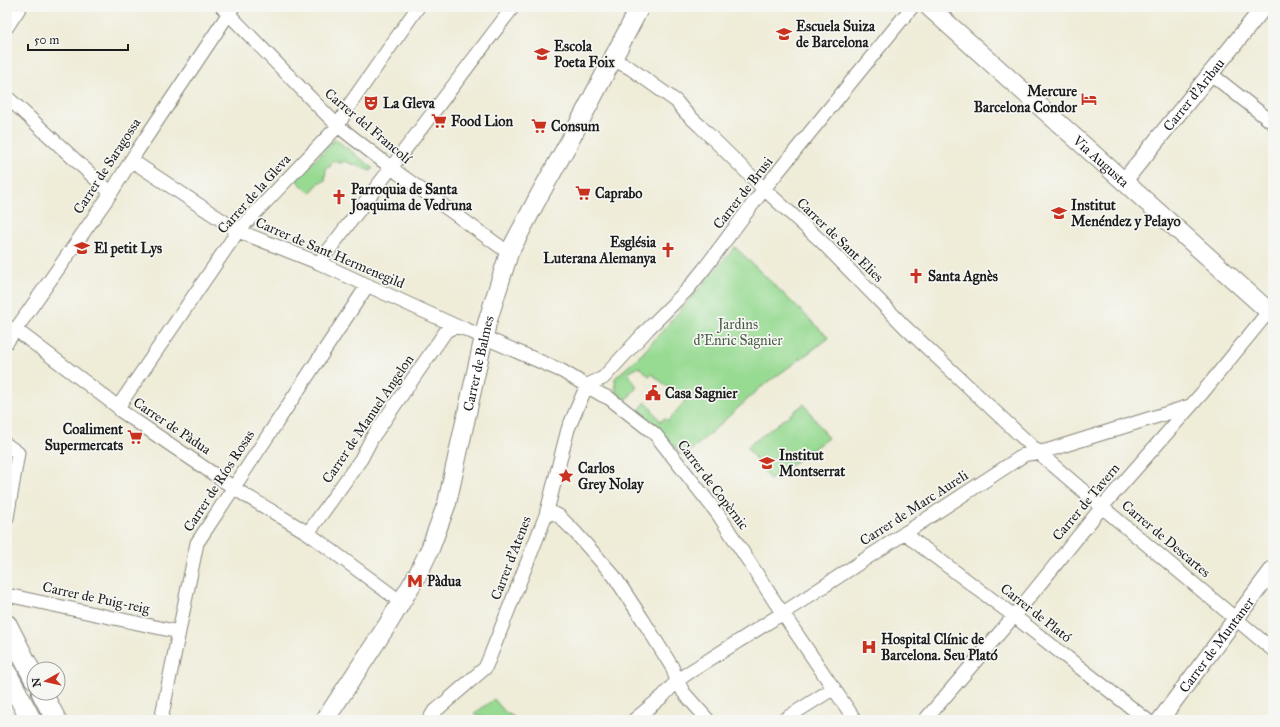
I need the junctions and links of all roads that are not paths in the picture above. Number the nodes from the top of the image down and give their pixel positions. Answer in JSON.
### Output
{"nodes":[{"id":1,"x":20,"y":7,"type":"edge"},
{"id":2,"x":418,"y":7,"type":"edge"},
{"id":3,"x":513,"y":7,"type":"edge"},
{"id":4,"x":912,"y":7,"type":"edge"},
{"id":5,"x":929,"y":7,"type":"edge"},
{"id":6,"x":1262,"y":8,"type":"edge"},
{"id":7,"x":228,"y":9,"type":"edge"},
{"id":8,"x":634,"y":9,"type":"edge"},
{"id":9,"x":7,"y":27,"type":"edge"},
{"id":10,"x":612,"y":59,"type":"junction"},
{"id":11,"x":1211,"y":74,"type":"junction"},
{"id":12,"x":7,"y":97,"type":"edge"},
{"id":13,"x":1273,"y":123,"type":"edge"},
{"id":14,"x":338,"y":126,"type":"junction"},
{"id":15,"x":131,"y":160,"type":"junction"},
{"id":16,"x":391,"y":167,"type":"junction"},
{"id":17,"x":1124,"y":181,"type":"junction"},
{"id":18,"x":764,"y":190,"type":"junction"},
{"id":19,"x":111,"y":193,"type":"junction"},
{"id":20,"x":238,"y":231,"type":"junction"},
{"id":21,"x":509,"y":253,"type":"junction"},
{"id":22,"x":319,"y":263,"type":"junction"},
{"id":23,"x":367,"y":286,"type":"junction"},
{"id":24,"x":1272,"y":311,"type":"edge"},
{"id":25,"x":456,"y":326,"type":"junction"},
{"id":26,"x":11,"y":328,"type":"edge"},
{"id":27,"x":484,"y":337,"type":"junction"},
{"id":28,"x":7,"y":342,"type":"edge"},
{"id":29,"x":586,"y":385,"type":"junction"},
{"id":30,"x":1190,"y":406,"type":"junction"},
{"id":31,"x":118,"y":407,"type":"junction"},
{"id":32,"x":7,"y":444,"type":"edge"},
{"id":33,"x":1039,"y":452,"type":"junction"},
{"id":34,"x":234,"y":487,"type":"junction"},
{"id":35,"x":1102,"y":507,"type":"junction"},
{"id":36,"x":547,"y":510,"type":"junction"},
{"id":37,"x":7,"y":518,"type":"edge"},
{"id":38,"x":906,"y":532,"type":"junction"},
{"id":39,"x":308,"y":533,"type":"junction"},
{"id":40,"x":1273,"y":569,"type":"edge"},
{"id":41,"x":7,"y":595,"type":"edge"},
{"id":42,"x":402,"y":602,"type":"junction"},
{"id":43,"x":783,"y":613,"type":"junction"},
{"id":44,"x":1014,"y":616,"type":"junction"},
{"id":45,"x":1236,"y":619,"type":"junction"},
{"id":46,"x":7,"y":625,"type":"edge"},
{"id":47,"x":179,"y":632,"type":"junction"},
{"id":48,"x":1273,"y":650,"type":"edge"},
{"id":49,"x":26,"y":662,"type":"edge"},
{"id":50,"x":7,"y":674,"type":"edge"},
{"id":51,"x":677,"y":681,"type":"junction"},
{"id":52,"x":834,"y":688,"type":"junction"},
{"id":53,"x":46,"y":701,"type":"edge"},
{"id":54,"x":785,"y":719,"type":"dead end"},
{"id":55,"x":31,"y":720,"type":"edge"},
{"id":56,"x":56,"y":720,"type":"edge"},
{"id":57,"x":160,"y":720,"type":"edge"},
{"id":58,"x":325,"y":720,"type":"edge"},
{"id":59,"x":429,"y":720,"type":"edge"},
{"id":60,"x":634,"y":720,"type":"edge"},
{"id":61,"x":708,"y":720,"type":"edge"},
{"id":62,"x":855,"y":720,"type":"edge"},
{"id":63,"x":925,"y":720,"type":"edge"},
{"id":64,"x":1147,"y":720,"type":"edge"},
{"id":65,"x":1160,"y":720,"type":"edge"}],
"edges":[{"from":1,"to":9,"type":"street"},
{"from":2,"to":14,"type":"street","name":"Carrer de la Gleva"},
{"from":3,"to":16,"type":"street"},
{"from":4,"to":18,"type":"street","name":"Carrer de Brusi"},
{"from":5,"to":17,"type":"main road","name":"Via Augusta"},
{"from":6,"to":11,"type":"street","name":"Carrer d'Aribau"},
{"from":7,"to":14,"type":"street","name":"Carrer del Francolí"},
{"from":7,"to":15,"type":"street","name":"Carrer de Saragossa"},
{"from":8,"to":10,"type":"main road","name":"Carrer de Balmes"},
{"from":10,"to":18,"type":"street","name":"Carrer de Sant Elies"},
{"from":10,"to":21,"type":"main road","name":"Carrer de Balmes"},
{"from":11,"to":13,"type":"street"},
{"from":11,"to":17,"type":"street","name":"Carrer d'Aribau"},
{"from":12,"to":19,"type":"street"},
{"from":14,"to":16,"type":"street","name":"Carrer del Francolí"},
{"from":14,"to":20,"type":"street","name":"Carrer de la Gleva"},
{"from":15,"to":19,"type":"street","name":"Carrer de Saragossa"},
{"from":15,"to":20,"type":"street","name":"Carrer de Sant Hermenegild"},
{"from":16,"to":21,"type":"street","name":"Carrer del Francolí"},
{"from":16,"to":22,"type":"street"},
{"from":17,"to":24,"type":"main road","name":"Via Augusta"},
{"from":18,"to":29,"type":"street","name":"Carrer de Brusi"},
{"from":18,"to":33,"type":"street","name":"Carrer de Sant Elies"},
{"from":19,"to":26,"type":"street","name":"Carrer de Saragossa"},
{"from":20,"to":22,"type":"street","name":"Carrer de Sant Hermenegild"},
{"from":20,"to":31,"type":"street","name":"Carrer de la Gleva"},
{"from":21,"to":27,"type":"main road","name":"Carrer de Balmes"},
{"from":22,"to":23,"type":"street","name":"Carrer de Sant Hermenegild"},
{"from":23,"to":25,"type":"street","name":"Carrer de Sant Hermenegild"},
{"from":23,"to":34,"type":"street","name":"Carrer de Ríos Rosas"},
{"from":24,"to":30,"type":"street","name":"Carrer de Tavern"},
{"from":25,"to":27,"type":"street","name":"Carrer de Sant Hermenegild"},
{"from":25,"to":39,"type":"street","name":"Carrer de Manuel Angelon"},
{"from":26,"to":28,"type":"street","name":"Carrer de Saragossa"},
{"from":26,"to":31,"type":"street","name":"Carrer de Pàdua"},
{"from":27,"to":29,"type":"street","name":"Carrer de Copèrnic"},
{"from":27,"to":42,"type":"main road","name":"Carrer de Balmes"},
{"from":29,"to":36,"type":"street","name":"Carrer d'Atenes"},
{"from":29,"to":43,"type":"street","name":"Carrer de Copèrnic"},
{"from":30,"to":33,"type":"street","name":"Carrer de Marc Aureli"},
{"from":30,"to":35,"type":"street","name":"Carrer de Tavern"},
{"from":31,"to":34,"type":"street","name":"Carrer de Pàdua"},
{"from":32,"to":37,"type":"street"},
{"from":33,"to":35,"type":"street","name":"Carrer de Descartes"},
{"from":33,"to":38,"type":"street","name":"Carrer de Marc Aureli"},
{"from":34,"to":39,"type":"street","name":"Carrer de Pàdua"},
{"from":34,"to":47,"type":"street","name":"Carrer de Ríos Rosas"},
{"from":35,"to":44,"type":"street","name":"Carrer de Tavern"},
{"from":35,"to":45,"type":"street","name":"Carrer de Descartes"},
{"from":36,"to":51,"type":"street"},
{"from":36,"to":59,"type":"street","name":"Carrer d'Atenes"},
{"from":38,"to":43,"type":"street","name":"Carrer de Marc Aureli"},
{"from":38,"to":44,"type":"street","name":"Carrer de Plató"},
{"from":39,"to":42,"type":"street","name":"Carrer de Pàdua"},
{"from":40,"to":45,"type":"street","name":"Carrer de Muntaner"},
{"from":41,"to":47,"type":"street","name":"Carrer de Puig-reig"},
{"from":42,"to":58,"type":"main road","name":"Carrer de Balmes"},
{"from":43,"to":51,"type":"street","name":"Carrer de Marc Aureli"},
{"from":43,"to":52,"type":"street","name":"Carrer de Copèrnic"},
{"from":44,"to":63,"type":"street","name":"Carrer de Tavern"},
{"from":44,"to":64,"type":"street","name":"Carrer de Plató"},
{"from":45,"to":48,"type":"street","name":"Carrer de Descartes"},
{"from":45,"to":65,"type":"street","name":"Carrer de Muntaner"},
{"from":46,"to":49,"type":"main road"},
{"from":47,"to":57,"type":"street","name":"Carrer de Ríos Rosas"},
{"from":50,"to":55,"type":"main road"},
{"from":51,"to":60,"type":"street","name":"Carrer de Marc Aureli"},
{"from":51,"to":61,"type":"street"},
{"from":52,"to":54,"type":"street"},
{"from":52,"to":62,"type":"street","name":"Carrer de Copèrnic"},
{"from":53,"to":56,"type":"main road"}]}
